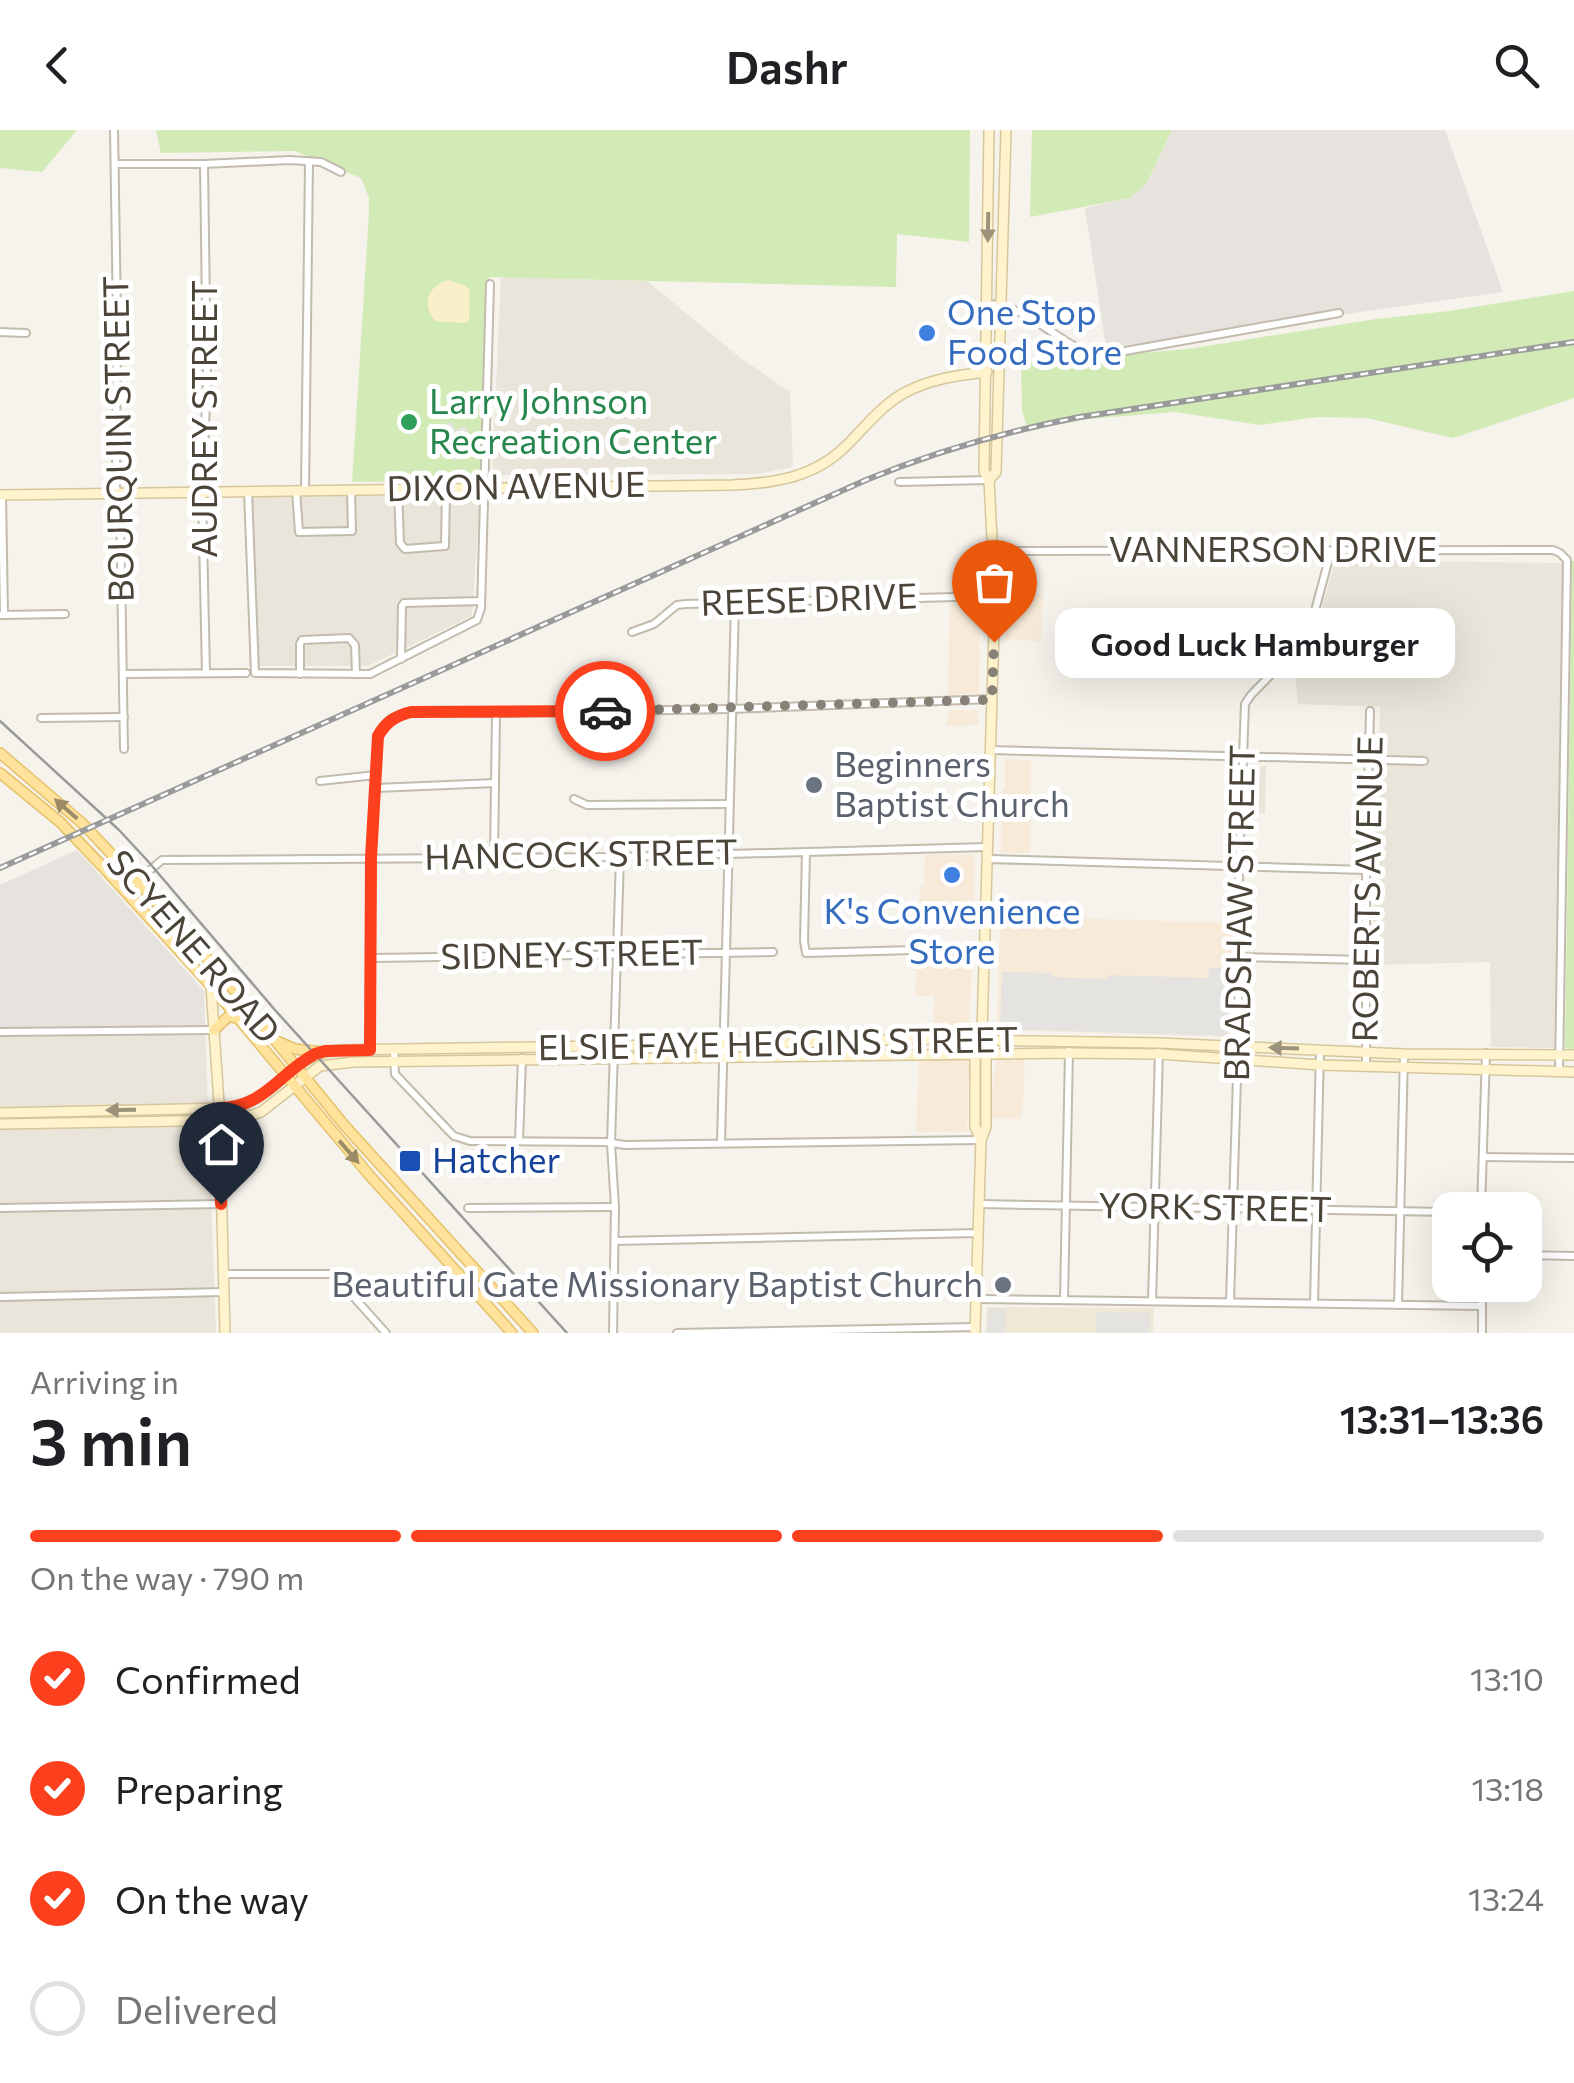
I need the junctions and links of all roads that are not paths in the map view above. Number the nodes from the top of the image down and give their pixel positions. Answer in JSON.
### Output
{"nodes":[{"id":1,"x":114,"y":130,"type":"edge"},
{"id":2,"x":989,"y":130,"type":"edge"},
{"id":3,"x":1006,"y":130,"type":"edge"},
{"id":4,"x":308,"y":162,"type":"junction"},
{"id":5,"x":115,"y":164,"type":"junction"},
{"id":6,"x":204,"y":164,"type":"junction"},
{"id":7,"x":340,"y":172,"type":"dead end"},
{"id":8,"x":490,"y":284,"type":"dead end"},
{"id":9,"x":986,"y":304,"type":"junction"},
{"id":10,"x":1001,"y":304,"type":"junction"},
{"id":11,"x":1339,"y":313,"type":"dead end"},
{"id":12,"x":0,"y":332,"type":"edge"},
{"id":13,"x":26,"y":333,"type":"dead end"},
{"id":14,"x":986,"y":372,"type":"junction"},
{"id":15,"x":998,"y":372,"type":"junction"},
{"id":16,"x":989,"y":480,"type":"junction"},
{"id":17,"x":899,"y":482,"type":"dead end"},
{"id":18,"x":485,"y":487,"type":"junction"},
{"id":19,"x":398,"y":488,"type":"junction"},
{"id":20,"x":446,"y":488,"type":"junction"},
{"id":21,"x":300,"y":490,"type":"junction"},
{"id":22,"x":352,"y":490,"type":"junction"},
{"id":23,"x":248,"y":491,"type":"junction"},
{"id":24,"x":202,"y":492,"type":"junction"},
{"id":25,"x":116,"y":493,"type":"junction"},
{"id":26,"x":1,"y":495,"type":"edge"},
{"id":27,"x":994,"y":550,"type":"junction"},
{"id":28,"x":1331,"y":551,"type":"junction"},
{"id":29,"x":994,"y":596,"type":"junction"},
{"id":30,"x":481,"y":601,"type":"junction"},
{"id":31,"x":735,"y":604,"type":"junction"},
{"id":32,"x":65,"y":614,"type":"dead end"},
{"id":33,"x":2,"y":615,"type":"edge"},
{"id":34,"x":632,"y":632,"type":"dead end"},
{"id":35,"x":401,"y":660,"type":"junction"},
{"id":36,"x":206,"y":673,"type":"junction"},
{"id":37,"x":250,"y":673,"type":"junction"},
{"id":38,"x":124,"y":674,"type":"junction"},
{"id":39,"x":300,"y":674,"type":"junction"},
{"id":40,"x":356,"y":674,"type":"junction"},
{"id":41,"x":992,"y":699,"type":"junction"},
{"id":42,"x":732,"y":708,"type":"junction"},
{"id":43,"x":1370,"y":710,"type":"dead end"},
{"id":44,"x":496,"y":713,"type":"junction"},
{"id":45,"x":124,"y":717,"type":"junction"},
{"id":46,"x":41,"y":718,"type":"dead end"},
{"id":47,"x":124,"y":749,"type":"dead end"},
{"id":48,"x":990,"y":750,"type":"junction"},
{"id":49,"x":0,"y":753,"type":"edge"},
{"id":50,"x":1244,"y":756,"type":"junction"},
{"id":51,"x":1369,"y":760,"type":"junction"},
{"id":52,"x":1424,"y":761,"type":"dead end"},
{"id":53,"x":0,"y":773,"type":"edge"},
{"id":54,"x":376,"y":775,"type":"junction"},
{"id":55,"x":320,"y":781,"type":"dead end"},
{"id":56,"x":495,"y":783,"type":"junction"},
{"id":57,"x":376,"y":788,"type":"junction"},
{"id":58,"x":574,"y":799,"type":"dead end"},
{"id":59,"x":728,"y":804,"type":"junction"},
{"id":60,"x":988,"y":847,"type":"junction"},
{"id":61,"x":806,"y":852,"type":"junction"},
{"id":62,"x":728,"y":854,"type":"junction"},
{"id":63,"x":494,"y":856,"type":"junction"},
{"id":64,"x":620,"y":857,"type":"junction"},
{"id":65,"x":371,"y":858,"type":"junction"},
{"id":66,"x":988,"y":859,"type":"junction"},
{"id":67,"x":1238,"y":865,"type":"junction"},
{"id":68,"x":1366,"y":870,"type":"junction"},
{"id":69,"x":136,"y":880,"type":"junction"},
{"id":70,"x":125,"y":890,"type":"junction"},
{"id":71,"x":984,"y":948,"type":"junction"},
{"id":72,"x":725,"y":952,"type":"junction"},
{"id":73,"x":773,"y":952,"type":"dead end"},
{"id":74,"x":618,"y":954,"type":"junction"},
{"id":75,"x":1237,"y":957,"type":"junction"},
{"id":76,"x":372,"y":958,"type":"junction"},
{"id":77,"x":1366,"y":960,"type":"junction"},
{"id":78,"x":211,"y":986,"type":"junction"},
{"id":79,"x":239,"y":1019,"type":"junction"},
{"id":80,"x":214,"y":1030,"type":"junction"},
{"id":81,"x":0,"y":1032,"type":"edge"},
{"id":82,"x":273,"y":1038,"type":"junction"},
{"id":83,"x":917,"y":1039,"type":"junction"},
{"id":84,"x":982,"y":1039,"type":"junction"},
{"id":85,"x":724,"y":1042,"type":"junction"},
{"id":86,"x":615,"y":1044,"type":"junction"},
{"id":87,"x":1238,"y":1046,"type":"junction"},
{"id":88,"x":1069,"y":1047,"type":"junction"},
{"id":89,"x":522,"y":1048,"type":"junction"},
{"id":90,"x":1160,"y":1048,"type":"junction"},
{"id":91,"x":370,"y":1050,"type":"junction"},
{"id":92,"x":1320,"y":1050,"type":"junction"},
{"id":93,"x":322,"y":1052,"type":"junction"},
{"id":94,"x":1366,"y":1052,"type":"junction"},
{"id":95,"x":918,"y":1053,"type":"junction"},
{"id":96,"x":981,"y":1053,"type":"junction"},
{"id":97,"x":1486,"y":1053,"type":"junction"},
{"id":98,"x":1404,"y":1054,"type":"junction"},
{"id":99,"x":1559,"y":1054,"type":"junction"},
{"id":100,"x":1574,"y":1055,"type":"edge"},
{"id":101,"x":394,"y":1056,"type":"junction"},
{"id":102,"x":723,"y":1056,"type":"junction"},
{"id":103,"x":614,"y":1058,"type":"junction"},
{"id":104,"x":1237,"y":1058,"type":"junction"},
{"id":105,"x":522,"y":1060,"type":"junction"},
{"id":106,"x":1320,"y":1065,"type":"junction"},
{"id":107,"x":1366,"y":1067,"type":"junction"},
{"id":108,"x":295,"y":1068,"type":"junction"},
{"id":109,"x":1404,"y":1068,"type":"junction"},
{"id":110,"x":1484,"y":1069,"type":"junction"},
{"id":111,"x":1559,"y":1072,"type":"junction"},
{"id":112,"x":1574,"y":1072,"type":"edge"},
{"id":113,"x":285,"y":1076,"type":"junction"},
{"id":114,"x":303,"y":1078,"type":"junction"},
{"id":115,"x":293,"y":1086,"type":"junction"},
{"id":116,"x":219,"y":1108,"type":"junction"},
{"id":117,"x":0,"y":1113,"type":"edge"},
{"id":118,"x":219,"y":1122,"type":"junction"},
{"id":119,"x":0,"y":1124,"type":"edge"},
{"id":120,"x":980,"y":1140,"type":"junction"},
{"id":121,"x":518,"y":1141,"type":"junction"},
{"id":122,"x":721,"y":1143,"type":"junction"},
{"id":123,"x":612,"y":1144,"type":"junction"},
{"id":124,"x":1483,"y":1157,"type":"junction"},
{"id":125,"x":1574,"y":1158,"type":"edge"},
{"id":126,"x":1482,"y":1192,"type":"edge"},
{"id":127,"x":221,"y":1204,"type":"junction"},
{"id":128,"x":979,"y":1204,"type":"junction"},
{"id":129,"x":1065,"y":1205,"type":"junction"},
{"id":130,"x":1155,"y":1207,"type":"junction"},
{"id":131,"x":0,"y":1208,"type":"edge"},
{"id":132,"x":468,"y":1208,"type":"dead end"},
{"id":133,"x":615,"y":1208,"type":"junction"},
{"id":134,"x":1232,"y":1208,"type":"junction"},
{"id":135,"x":1316,"y":1210,"type":"junction"},
{"id":136,"x":1400,"y":1212,"type":"junction"},
{"id":137,"x":1432,"y":1212,"type":"edge"},
{"id":138,"x":406,"y":1217,"type":"junction"},
{"id":139,"x":434,"y":1224,"type":"junction"},
{"id":140,"x":978,"y":1233,"type":"junction"},
{"id":141,"x":615,"y":1241,"type":"junction"},
{"id":142,"x":1542,"y":1255,"type":"edge"},
{"id":143,"x":1574,"y":1256,"type":"edge"},
{"id":144,"x":224,"y":1274,"type":"junction"},
{"id":145,"x":224,"y":1292,"type":"junction"},
{"id":146,"x":0,"y":1297,"type":"edge"},
{"id":147,"x":976,"y":1298,"type":"junction"},
{"id":148,"x":1064,"y":1300,"type":"junction"},
{"id":149,"x":1152,"y":1301,"type":"junction"},
{"id":150,"x":1230,"y":1302,"type":"junction"},
{"id":151,"x":1482,"y":1302,"type":"edge"},
{"id":152,"x":1314,"y":1303,"type":"junction"},
{"id":153,"x":1398,"y":1305,"type":"junction"},
{"id":154,"x":1482,"y":1306,"type":"junction"},
{"id":155,"x":974,"y":1330,"type":"edge"},
{"id":156,"x":225,"y":1333,"type":"edge"},
{"id":157,"x":386,"y":1333,"type":"edge"},
{"id":158,"x":512,"y":1333,"type":"edge"},
{"id":159,"x":534,"y":1333,"type":"edge"},
{"id":160,"x":613,"y":1333,"type":"edge"},
{"id":161,"x":677,"y":1333,"type":"edge"},
{"id":162,"x":1482,"y":1333,"type":"edge"}],
"edges":[{"from":1,"to":5,"type":"street","name":"BOURQUIN STREET"},
{"from":2,"to":9,"type":"main road","one_way":true},
{"from":3,"to":10,"type":"main road"},
{"from":4,"to":6,"type":"street"},
{"from":4,"to":7,"type":"street"},
{"from":4,"to":21,"type":"street"},
{"from":5,"to":6,"type":"street"},
{"from":5,"to":25,"type":"street","name":"BOURQUIN STREET"},
{"from":6,"to":24,"type":"street","name":"AUDREY STREET"},
{"from":8,"to":18,"type":"street"},
{"from":9,"to":10,"type":"street"},
{"from":9,"to":14,"type":"main road"},
{"from":10,"to":11,"type":"street"},
{"from":10,"to":15,"type":"main road"},
{"from":12,"to":13,"type":"street"},
{"from":14,"to":15,"type":"street","name":"DIXON AVENUE"},
{"from":14,"to":16,"type":"main road"},
{"from":14,"to":18,"type":"main road","name":"DIXON AVENUE"},
{"from":15,"to":16,"type":"main road"},
{"from":16,"to":17,"type":"street"},
{"from":16,"to":27,"type":"main road"},
{"from":18,"to":20,"type":"main road","name":"DIXON AVENUE"},
{"from":18,"to":30,"type":"street"},
{"from":19,"to":20,"type":"main road","name":"DIXON AVENUE"},
{"from":19,"to":20,"type":"street"},
{"from":19,"to":22,"type":"main road","name":"DIXON AVENUE"},
{"from":21,"to":22,"type":"main road","name":"DIXON AVENUE"},
{"from":21,"to":22,"type":"street"},
{"from":21,"to":23,"type":"main road","name":"DIXON AVENUE"},
{"from":23,"to":24,"type":"main road","name":"DIXON AVENUE"},
{"from":23,"to":37,"type":"street"},
{"from":24,"to":25,"type":"main road","name":"DIXON AVENUE"},
{"from":24,"to":36,"type":"street","name":"AUDREY STREET"},
{"from":25,"to":26,"type":"main road","name":"DIXON AVENUE"},
{"from":25,"to":38,"type":"street","name":"BOURQUIN STREET"},
{"from":26,"to":33,"type":"street"},
{"from":27,"to":28,"type":"street","name":"VANNERSON DRIVE"},
{"from":27,"to":29,"type":"main road"},
{"from":28,"to":50,"type":"street","name":"BRADSHAW STREET"},
{"from":28,"to":99,"type":"street","name":"VANNERSON DRIVE"},
{"from":29,"to":31,"type":"street","name":"REESE DRIVE"},
{"from":29,"to":41,"type":"main road"},
{"from":30,"to":35,"type":"street"},
{"from":30,"to":35,"type":"street"},
{"from":31,"to":34,"type":"street","name":"REESE DRIVE"},
{"from":31,"to":42,"type":"street"},
{"from":32,"to":33,"type":"street"},
{"from":35,"to":40,"type":"street"},
{"from":36,"to":37,"type":"street"},
{"from":36,"to":38,"type":"street"},
{"from":37,"to":39,"type":"street"},
{"from":38,"to":45,"type":"street","name":"BOURQUIN STREET"},
{"from":39,"to":40,"type":"street"},
{"from":39,"to":40,"type":"street"},
{"from":41,"to":42,"type":"street"},
{"from":41,"to":48,"type":"main road"},
{"from":42,"to":44,"type":"street"},
{"from":42,"to":59,"type":"street"},
{"from":43,"to":51,"type":"street","name":"ROBERTS AVENUE"},
{"from":44,"to":54,"type":"street"},
{"from":44,"to":56,"type":"street"},
{"from":45,"to":46,"type":"street"},
{"from":45,"to":47,"type":"street","name":"BOURQUIN STREET"},
{"from":48,"to":50,"type":"street"},
{"from":48,"to":60,"type":"main road"},
{"from":69,"to":49,"type":"main road","name":"SCYENE ROAD","one_way":true},
{"from":50,"to":51,"type":"street"},
{"from":50,"to":67,"type":"street","name":"BRADSHAW STREET"},
{"from":51,"to":52,"type":"street"},
{"from":51,"to":68,"type":"street","name":"ROBERTS AVENUE"},
{"from":53,"to":70,"type":"main road","name":"SCYENE ROAD"},
{"from":54,"to":55,"type":"street"},
{"from":54,"to":57,"type":"street"},
{"from":56,"to":57,"type":"street"},
{"from":56,"to":63,"type":"street"},
{"from":57,"to":65,"type":"street"},
{"from":58,"to":59,"type":"street"},
{"from":59,"to":62,"type":"street"},
{"from":60,"to":61,"type":"street","name":"HANCOCK STREET"},
{"from":60,"to":66,"type":"main road"},
{"from":61,"to":62,"type":"street","name":"HANCOCK STREET"},
{"from":61,"to":71,"type":"street"},
{"from":62,"to":64,"type":"street","name":"HANCOCK STREET"},
{"from":62,"to":72,"type":"street"},
{"from":63,"to":64,"type":"street","name":"HANCOCK STREET"},
{"from":63,"to":65,"type":"street","name":"HANCOCK STREET"},
{"from":64,"to":74,"type":"street"},
{"from":65,"to":69,"type":"street","name":"HANCOCK STREET"},
{"from":65,"to":76,"type":"street"},
{"from":66,"to":67,"type":"street"},
{"from":66,"to":71,"type":"main road"},
{"from":67,"to":68,"type":"street"},
{"from":67,"to":75,"type":"street","name":"BRADSHAW STREET"},
{"from":68,"to":77,"type":"street","name":"ROBERTS AVENUE"},
{"from":69,"to":70,"type":"street","name":"HANCOCK STREET"},
{"from":69,"to":82,"type":"main road","name":"SCYENE ROAD"},
{"from":70,"to":78,"type":"main road","name":"SCYENE ROAD"},
{"from":71,"to":84,"type":"main road"},
{"from":72,"to":73,"type":"street","name":"SIDNEY STREET"},
{"from":72,"to":74,"type":"street","name":"SIDNEY STREET"},
{"from":72,"to":85,"type":"street"},
{"from":74,"to":76,"type":"street","name":"SIDNEY STREET"},
{"from":74,"to":86,"type":"street"},
{"from":75,"to":77,"type":"street"},
{"from":75,"to":87,"type":"street","name":"BRADSHAW STREET"},
{"from":76,"to":91,"type":"street"},
{"from":77,"to":94,"type":"street","name":"ROBERTS AVENUE"},
{"from":78,"to":79,"type":"main road","name":"SCYENE ROAD"},
{"from":78,"to":80,"type":"main road"},
{"from":79,"to":80,"type":"main road"},
{"from":79,"to":113,"type":"main road","name":"SCYENE ROAD"},
{"from":80,"to":81,"type":"street"},
{"from":80,"to":116,"type":"main road"},
{"from":82,"to":93,"type":"main road"},
{"from":82,"to":108,"type":"main road","name":"SCYENE ROAD"},
{"from":83,"to":84,"type":"main road","name":"ELSIE FAYE HEGGINS STREET"},
{"from":83,"to":85,"type":"main road","name":"ELSIE FAYE HEGGINS STREET"},
{"from":83,"to":95,"type":"main road"},
{"from":84,"to":88,"type":"main road","name":"ELSIE FAYE HEGGINS STREET"},
{"from":84,"to":96,"type":"main road"},
{"from":85,"to":86,"type":"main road","name":"ELSIE FAYE HEGGINS STREET"},
{"from":85,"to":102,"type":"street"},
{"from":86,"to":89,"type":"main road","name":"ELSIE FAYE HEGGINS STREET"},
{"from":86,"to":103,"type":"street"},
{"from":87,"to":90,"type":"main road","name":"ELSIE FAYE HEGGINS STREET"},
{"from":92,"to":87,"type":"main road","name":"ELSIE FAYE HEGGINS STREET","one_way":true},
{"from":87,"to":104,"type":"street","name":"BRADSHAW STREET"},
{"from":88,"to":90,"type":"main road","name":"ELSIE FAYE HEGGINS STREET"},
{"from":88,"to":96,"type":"main road","name":"ELSIE FAYE HEGGINS STREET"},
{"from":88,"to":129,"type":"street"},
{"from":89,"to":101,"type":"main road","name":"ELSIE FAYE HEGGINS STREET"},
{"from":89,"to":105,"type":"street"},
{"from":90,"to":104,"type":"main road","name":"ELSIE FAYE HEGGINS STREET"},
{"from":90,"to":130,"type":"street"},
{"from":91,"to":93,"type":"main road","name":"ELSIE FAYE HEGGINS STREET"},
{"from":91,"to":101,"type":"main road","name":"ELSIE FAYE HEGGINS STREET"},
{"from":92,"to":94,"type":"main road","name":"ELSIE FAYE HEGGINS STREET"},
{"from":92,"to":106,"type":"street","name":"ROBERTS AVENUE"},
{"from":93,"to":108,"type":"main road","name":"ELSIE FAYE HEGGINS STREET"},
{"from":94,"to":98,"type":"main road","name":"ELSIE FAYE HEGGINS STREET"},
{"from":94,"to":107,"type":"street","name":"ROBERTS AVENUE"},
{"from":95,"to":96,"type":"main road","name":"ELSIE FAYE HEGGINS STREET"},
{"from":95,"to":102,"type":"main road","name":"ELSIE FAYE HEGGINS STREET"},
{"from":96,"to":120,"type":"main road"},
{"from":97,"to":98,"type":"main road","name":"ELSIE FAYE HEGGINS STREET"},
{"from":97,"to":99,"type":"main road","name":"ELSIE FAYE HEGGINS STREET"},
{"from":97,"to":110,"type":"street"},
{"from":98,"to":109,"type":"street"},
{"from":99,"to":100,"type":"main road","name":"ELSIE FAYE HEGGINS STREET"},
{"from":99,"to":111,"type":"street"},
{"from":101,"to":105,"type":"main road","name":"ELSIE FAYE HEGGINS STREET"},
{"from":101,"to":114,"type":"main road","name":"ELSIE FAYE HEGGINS STREET"},
{"from":101,"to":121,"type":"street"},
{"from":102,"to":103,"type":"main road","name":"ELSIE FAYE HEGGINS STREET"},
{"from":102,"to":122,"type":"street"},
{"from":103,"to":105,"type":"main road","name":"ELSIE FAYE HEGGINS STREET"},
{"from":103,"to":123,"type":"street"},
{"from":104,"to":106,"type":"main road","name":"ELSIE FAYE HEGGINS STREET"},
{"from":104,"to":134,"type":"street","name":"BRADSHAW STREET"},
{"from":105,"to":121,"type":"street"},
{"from":106,"to":107,"type":"main road","name":"ELSIE FAYE HEGGINS STREET"},
{"from":106,"to":135,"type":"street","name":"ROBERTS AVENUE"},
{"from":107,"to":109,"type":"main road","name":"ELSIE FAYE HEGGINS STREET"},
{"from":108,"to":113,"type":"main road","name":"ELSIE FAYE HEGGINS STREET"},
{"from":108,"to":114,"type":"main road","name":"SCYENE ROAD"},
{"from":109,"to":110,"type":"main road","name":"ELSIE FAYE HEGGINS STREET"},
{"from":109,"to":136,"type":"street"},
{"from":110,"to":111,"type":"main road","name":"ELSIE FAYE HEGGINS STREET"},
{"from":110,"to":124,"type":"street"},
{"from":111,"to":112,"type":"main road","name":"ELSIE FAYE HEGGINS STREET"},
{"from":113,"to":115,"type":"main road","name":"SCYENE ROAD"},
{"from":113,"to":116,"type":"main road","name":"ELSIE FAYE HEGGINS STREET"},
{"from":114,"to":115,"type":"main road","name":"ELSIE FAYE HEGGINS STREET"},
{"from":114,"to":139,"type":"main road","name":"SCYENE ROAD"},
{"from":115,"to":118,"type":"main road","name":"ELSIE FAYE HEGGINS STREET"},
{"from":115,"to":138,"type":"main road","name":"SCYENE ROAD","one_way":true},
{"from":116,"to":117,"type":"main road","name":"ELSIE FAYE HEGGINS STREET","one_way":true},
{"from":116,"to":118,"type":"main road"},
{"from":118,"to":119,"type":"main road","name":"ELSIE FAYE HEGGINS STREET"},
{"from":118,"to":127,"type":"main road"},
{"from":120,"to":122,"type":"street"},
{"from":120,"to":128,"type":"main road"},
{"from":121,"to":123,"type":"street"},
{"from":122,"to":123,"type":"street"},
{"from":123,"to":133,"type":"street"},
{"from":124,"to":125,"type":"street"},
{"from":124,"to":126,"type":"street"},
{"from":127,"to":131,"type":"street"},
{"from":127,"to":144,"type":"main road"},
{"from":128,"to":129,"type":"street","name":"YORK STREET"},
{"from":128,"to":140,"type":"main road"},
{"from":129,"to":130,"type":"street","name":"YORK STREET"},
{"from":129,"to":148,"type":"street"},
{"from":130,"to":134,"type":"street","name":"YORK STREET"},
{"from":130,"to":149,"type":"street"},
{"from":132,"to":133,"type":"street"},
{"from":133,"to":141,"type":"street"},
{"from":134,"to":135,"type":"street","name":"YORK STREET"},
{"from":134,"to":150,"type":"street","name":"BRADSHAW STREET"},
{"from":135,"to":136,"type":"street","name":"YORK STREET"},
{"from":135,"to":152,"type":"street","name":"ROBERTS AVENUE"},
{"from":136,"to":137,"type":"street","name":"YORK STREET"},
{"from":136,"to":153,"type":"street"},
{"from":138,"to":139,"type":"main road"},
{"from":138,"to":158,"type":"main road","name":"SCYENE ROAD"},
{"from":139,"to":159,"type":"main road","name":"SCYENE ROAD"},
{"from":140,"to":141,"type":"street"},
{"from":140,"to":147,"type":"main road"},
{"from":141,"to":160,"type":"street"},
{"from":142,"to":143,"type":"street"},
{"from":144,"to":145,"type":"main road"},
{"from":144,"to":157,"type":"street"},
{"from":145,"to":146,"type":"street"},
{"from":145,"to":156,"type":"main road"},
{"from":147,"to":148,"type":"street"},
{"from":147,"to":155,"type":"main road"},
{"from":148,"to":149,"type":"street"},
{"from":149,"to":150,"type":"street"},
{"from":150,"to":152,"type":"street"},
{"from":151,"to":154,"type":"street"},
{"from":152,"to":153,"type":"street"},
{"from":153,"to":154,"type":"street"},
{"from":154,"to":162,"type":"street"},
{"from":155,"to":161,"type":"street"}]}
